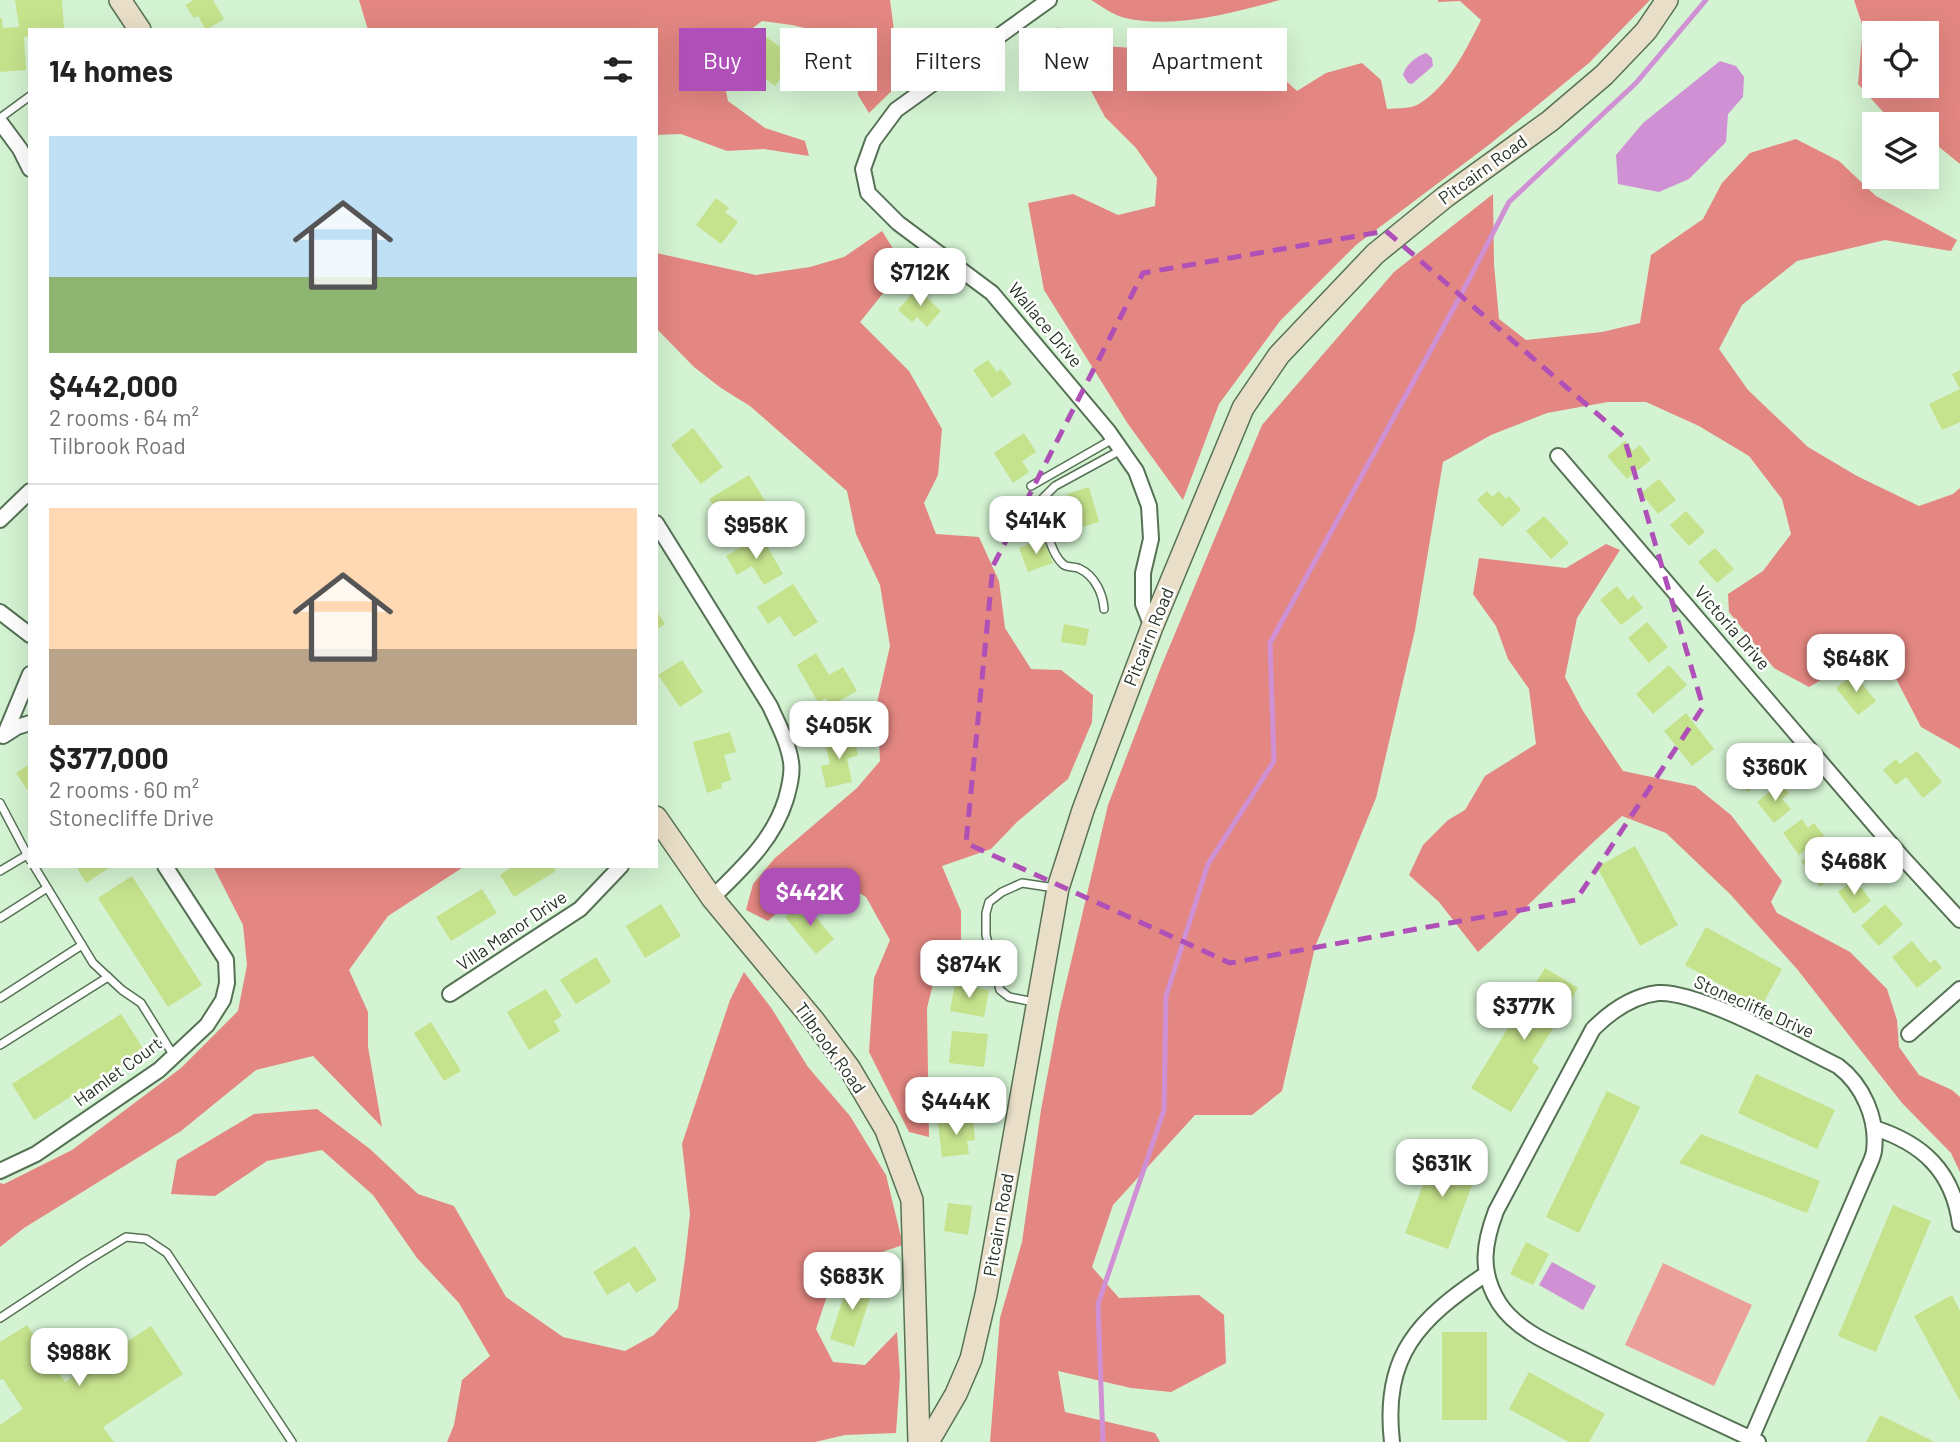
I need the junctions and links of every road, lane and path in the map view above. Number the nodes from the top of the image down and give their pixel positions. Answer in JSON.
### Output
{"nodes":[{"id":1,"x":120,"y":0,"type":"edge"},
{"id":2,"x":1049,"y":0,"type":"edge"},
{"id":3,"x":1667,"y":0,"type":"edge"},
{"id":4,"x":139,"y":28,"type":"edge"},
{"id":5,"x":28,"y":98,"type":"edge"},
{"id":6,"x":0,"y":120,"type":"edge"},
{"id":7,"x":28,"y":165,"type":"edge"},
{"id":8,"x":1118,"y":444,"type":"junction"},
{"id":9,"x":1558,"y":456,"type":"dead end"},
{"id":10,"x":1031,"y":486,"type":"dead end"},
{"id":11,"x":28,"y":493,"type":"edge"},
{"id":12,"x":0,"y":520,"type":"edge"},
{"id":13,"x":658,"y":526,"type":"edge"},
{"id":14,"x":1104,"y":609,"type":"dead end"},
{"id":15,"x":0,"y":612,"type":"edge"},
{"id":16,"x":1152,"y":627,"type":"junction"},
{"id":17,"x":28,"y":633,"type":"edge"},
{"id":18,"x":28,"y":679,"type":"edge"},
{"id":19,"x":28,"y":724,"type":"edge"},
{"id":20,"x":3,"y":736,"type":"edge"},
{"id":21,"x":0,"y":803,"type":"edge"},
{"id":22,"x":658,"y":821,"type":"edge"},
{"id":23,"x":28,"y":857,"type":"edge"},
{"id":24,"x":35,"y":868,"type":"edge"},
{"id":25,"x":166,"y":868,"type":"edge"},
{"id":26,"x":619,"y":868,"type":"edge"},
{"id":27,"x":0,"y":872,"type":"edge"},
{"id":28,"x":47,"y":888,"type":"junction"},
{"id":29,"x":1058,"y":888,"type":"junction"},
{"id":30,"x":712,"y":898,"type":"junction"},
{"id":31,"x":0,"y":918,"type":"edge"},
{"id":32,"x":1960,"y":920,"type":"edge"},
{"id":33,"x":82,"y":945,"type":"junction"},
{"id":34,"x":108,"y":976,"type":"junction"},
{"id":35,"x":1960,"y":989,"type":"edge"},
{"id":36,"x":450,"y":994,"type":"dead end"},
{"id":37,"x":0,"y":998,"type":"edge"},
{"id":38,"x":1038,"y":1003,"type":"junction"},
{"id":39,"x":1909,"y":1034,"type":"dead end"},
{"id":40,"x":0,"y":1045,"type":"edge"},
{"id":41,"x":174,"y":1056,"type":"junction"},
{"id":42,"x":1874,"y":1128,"type":"junction"},
{"id":43,"x":0,"y":1171,"type":"edge"},
{"id":44,"x":1960,"y":1224,"type":"edge"},
{"id":45,"x":1486,"y":1274,"type":"junction"},
{"id":46,"x":0,"y":1318,"type":"edge"},
{"id":47,"x":1755,"y":1440,"type":"edge"},
{"id":48,"x":292,"y":1442,"type":"edge"},
{"id":49,"x":919,"y":1442,"type":"edge"},
{"id":50,"x":928,"y":1442,"type":"edge"},
{"id":51,"x":1392,"y":1442,"type":"edge"}],
"edges":[{"from":1,"to":4,"type":"street"},
{"from":2,"to":8,"type":"street","name":"Wallace Drive"},
{"from":3,"to":16,"type":"street","name":"Pitcairn Road"},
{"from":5,"to":6,"type":"lane"},
{"from":6,"to":7,"type":"street"},
{"from":8,"to":10,"type":"lane"},
{"from":8,"to":14,"type":"lane"},
{"from":8,"to":16,"type":"street","name":"Wallace Drive"},
{"from":9,"to":32,"type":"street","name":"Victoria Drive"},
{"from":11,"to":12,"type":"street"},
{"from":13,"to":30,"type":"street"},
{"from":15,"to":17,"type":"street"},
{"from":16,"to":29,"type":"street","name":"Pitcairn Road"},
{"from":18,"to":20,"type":"street"},
{"from":19,"to":20,"type":"street"},
{"from":21,"to":23,"type":"lane"},
{"from":22,"to":30,"type":"street","name":"Tilbrook Road"},
{"from":23,"to":27,"type":"lane"},
{"from":24,"to":28,"type":"lane"},
{"from":25,"to":41,"type":"street","name":"Hamlet Court"},
{"from":26,"to":36,"type":"street","name":"Villa Manor Drive"},
{"from":28,"to":31,"type":"lane"},
{"from":28,"to":33,"type":"lane"},
{"from":29,"to":38,"type":"street","name":"Pitcairn Road"},
{"from":29,"to":38,"type":"lane"},
{"from":30,"to":49,"type":"street","name":"Tilbrook Road"},
{"from":33,"to":34,"type":"lane"},
{"from":33,"to":37,"type":"lane"},
{"from":34,"to":40,"type":"lane"},
{"from":34,"to":41,"type":"lane"},
{"from":35,"to":39,"type":"street"},
{"from":38,"to":50,"type":"street","name":"Pitcairn Road"},
{"from":41,"to":43,"type":"street","name":"Hamlet Court"},
{"from":42,"to":44,"type":"street"},
{"from":42,"to":45,"type":"street","name":"Stonecliffe Drive"},
{"from":42,"to":47,"type":"street","name":"Stonecliffe Drive"},
{"from":45,"to":47,"type":"street","name":"Stonecliffe Drive"},
{"from":45,"to":51,"type":"street"},
{"from":46,"to":48,"type":"lane"}]}
